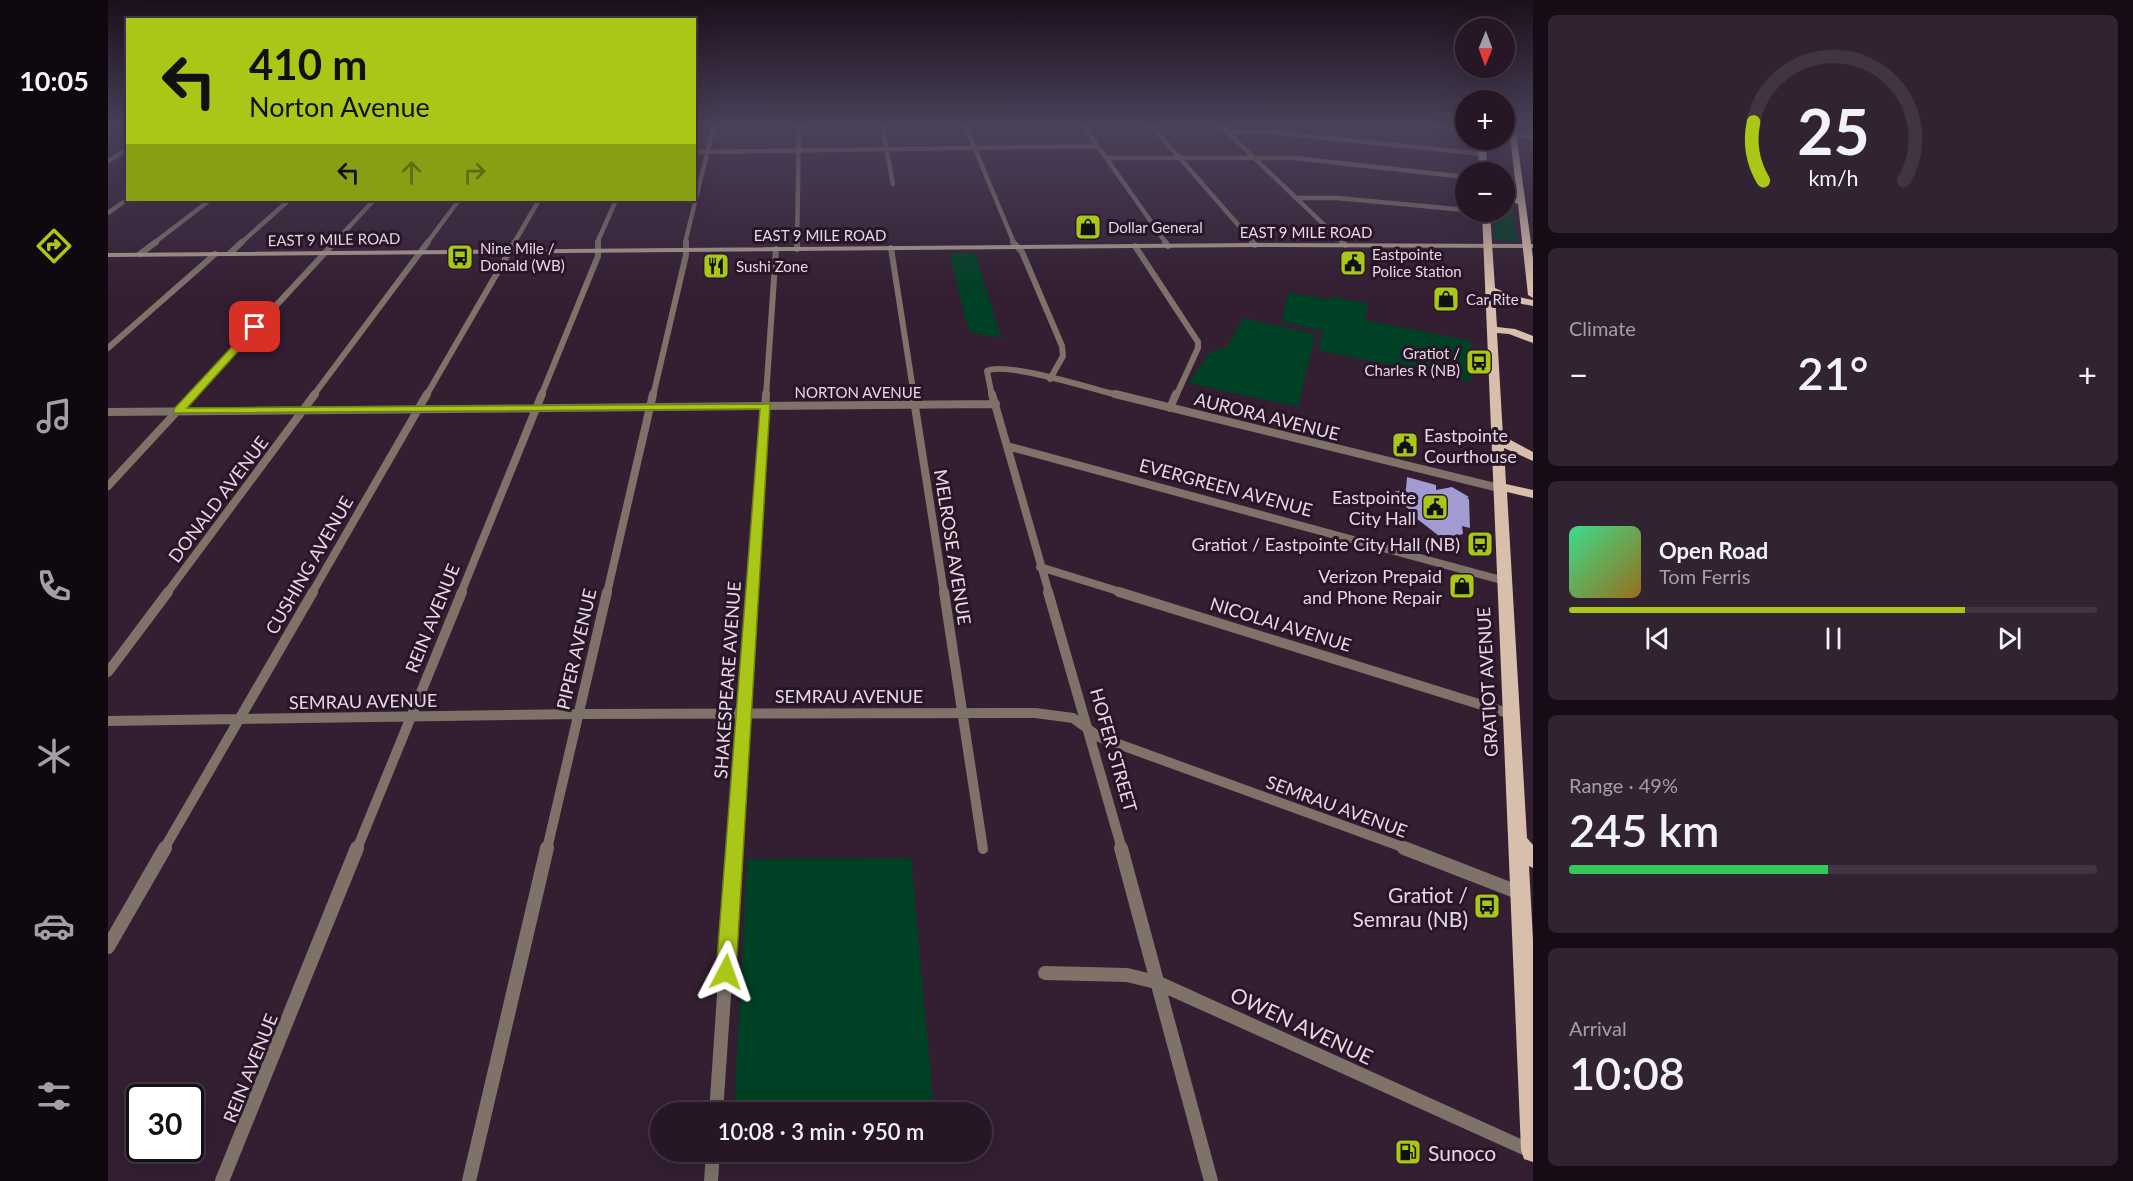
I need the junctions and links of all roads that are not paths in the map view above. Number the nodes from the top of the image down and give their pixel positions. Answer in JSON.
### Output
{"nodes":[{"id":1,"x":700,"y":180,"type":"edge"},
{"id":2,"x":798,"y":180,"type":"edge"},
{"id":3,"x":892,"y":180,"type":"edge"},
{"id":4,"x":988,"y":180,"type":"edge"},
{"id":5,"x":1122,"y":180,"type":"edge"},
{"id":6,"x":1199,"y":180,"type":"edge"},
{"id":7,"x":1278,"y":180,"type":"edge"},
{"id":8,"x":1515,"y":182,"type":"edge"},
{"id":9,"x":1519,"y":182,"type":"joint"},
{"id":10,"x":893,"y":184,"type":"dead end"},
{"id":11,"x":1297,"y":198,"type":"junction"},
{"id":12,"x":696,"y":199,"type":"edge"},
{"id":13,"x":1515,"y":200,"type":"edge"},
{"id":14,"x":126,"y":201,"type":"edge"},
{"id":15,"x":209,"y":201,"type":"edge"},
{"id":16,"x":288,"y":201,"type":"edge"},
{"id":17,"x":373,"y":201,"type":"edge"},
{"id":18,"x":458,"y":201,"type":"edge"},
{"id":19,"x":538,"y":201,"type":"edge"},
{"id":20,"x":616,"y":201,"type":"edge"},
{"id":21,"x":696,"y":201,"type":"edge"},
{"id":22,"x":1521,"y":202,"type":"junction"},
{"id":23,"x":1455,"y":209,"type":"edge"},
{"id":24,"x":108,"y":213,"type":"edge"},
{"id":25,"x":1484,"y":222,"type":"edge"},
{"id":26,"x":1255,"y":245,"type":"junction"},
{"id":27,"x":1345,"y":245,"type":"junction"},
{"id":28,"x":1135,"y":246,"type":"junction"},
{"id":29,"x":1168,"y":246,"type":"junction"},
{"id":30,"x":1487,"y":246,"type":"junction"},
{"id":31,"x":1530,"y":246,"type":"edge"},
{"id":32,"x":1019,"y":247,"type":"junction"},
{"id":33,"x":891,"y":248,"type":"junction"},
{"id":34,"x":776,"y":249,"type":"junction"},
{"id":35,"x":797,"y":249,"type":"junction"},
{"id":36,"x":684,"y":250,"type":"junction"},
{"id":37,"x":598,"y":251,"type":"junction"},
{"id":38,"x":324,"y":252,"type":"junction"},
{"id":39,"x":420,"y":252,"type":"junction"},
{"id":40,"x":510,"y":252,"type":"junction"},
{"id":41,"x":230,"y":253,"type":"junction"},
{"id":42,"x":140,"y":254,"type":"junction"},
{"id":43,"x":215,"y":254,"type":"junction"},
{"id":44,"x":108,"y":255,"type":"edge"},
{"id":45,"x":1489,"y":289,"type":"junction"},
{"id":46,"x":1533,"y":295,"type":"edge"},
{"id":47,"x":1533,"y":303,"type":"edge"},
{"id":48,"x":1491,"y":330,"type":"junction"},
{"id":49,"x":1533,"y":340,"type":"edge"},
{"id":50,"x":108,"y":348,"type":"edge"},
{"id":51,"x":1028,"y":373,"type":"joint"},
{"id":52,"x":1050,"y":379,"type":"junction"},
{"id":53,"x":996,"y":404,"type":"junction"},
{"id":54,"x":915,"y":405,"type":"junction"},
{"id":55,"x":766,"y":406,"type":"junction"},
{"id":56,"x":650,"y":407,"type":"junction"},
{"id":57,"x":534,"y":408,"type":"junction"},
{"id":58,"x":1170,"y":408,"type":"junction"},
{"id":59,"x":420,"y":409,"type":"junction"},
{"id":60,"x":303,"y":410,"type":"junction"},
{"id":61,"x":178,"y":411,"type":"junction"},
{"id":62,"x":108,"y":412,"type":"edge"},
{"id":63,"x":1497,"y":437,"type":"junction"},
{"id":64,"x":1007,"y":446,"type":"junction"},
{"id":65,"x":1533,"y":457,"type":"edge"},
{"id":66,"x":108,"y":486,"type":"edge"},
{"id":67,"x":1499,"y":488,"type":"junction"},
{"id":68,"x":1533,"y":494,"type":"edge"},
{"id":69,"x":1040,"y":567,"type":"junction"},
{"id":70,"x":1505,"y":581,"type":"junction"},
{"id":71,"x":108,"y":672,"type":"edge"},
{"id":72,"x":744,"y":712,"type":"junction"},
{"id":73,"x":961,"y":713,"type":"junction"},
{"id":74,"x":578,"y":714,"type":"junction"},
{"id":75,"x":1511,"y":714,"type":"junction"},
{"id":76,"x":410,"y":717,"type":"junction"},
{"id":77,"x":239,"y":719,"type":"junction"},
{"id":78,"x":108,"y":721,"type":"edge"},
{"id":79,"x":1088,"y":731,"type":"junction"},
{"id":80,"x":1518,"y":842,"type":"junction"},
{"id":81,"x":983,"y":850,"type":"dead end"},
{"id":82,"x":1533,"y":859,"type":"edge"},
{"id":83,"x":1520,"y":893,"type":"junction"},
{"id":84,"x":108,"y":948,"type":"edge"},
{"id":85,"x":1045,"y":973,"type":"dead end"},
{"id":86,"x":1156,"y":982,"type":"junction"},
{"id":87,"x":1529,"y":982,"type":"edge"},
{"id":88,"x":717,"y":1102,"type":"edge"},
{"id":89,"x":1533,"y":1151,"type":"edge"},
{"id":90,"x":712,"y":1162,"type":"edge"},
{"id":91,"x":222,"y":1181,"type":"edge"},
{"id":92,"x":469,"y":1181,"type":"edge"},
{"id":93,"x":711,"y":1181,"type":"edge"},
{"id":94,"x":1211,"y":1181,"type":"edge"}],
"edges":[{"from":1,"to":12,"type":"street","name":"PIPER AVENUE"},
{"from":2,"to":35,"type":"street"},
{"from":3,"to":10,"type":"street"},
{"from":4,"to":32,"type":"street"},
{"from":5,"to":29,"type":"street"},
{"from":6,"to":26,"type":"street"},
{"from":7,"to":11,"type":"street"},
{"from":8,"to":9,"type":"main road"},
{"from":9,"to":22,"type":"main road"},
{"from":11,"to":23,"type":"street"},
{"from":11,"to":27,"type":"street"},
{"from":13,"to":22,"type":"main road"},
{"from":14,"to":24,"type":"street"},
{"from":15,"to":42,"type":"street"},
{"from":16,"to":41,"type":"street"},
{"from":17,"to":38,"type":"street"},
{"from":18,"to":39,"type":"street","name":"DONALD AVENUE"},
{"from":19,"to":40,"type":"street","name":"CUSHING AVENUE"},
{"from":20,"to":37,"type":"street","name":"REIN AVENUE"},
{"from":21,"to":36,"type":"street","name":"PIPER AVENUE"},
{"from":22,"to":31,"type":"main road"},
{"from":25,"to":30,"type":"main road","name":"GRATIOT AVENUE"},
{"from":26,"to":27,"type":"main road","name":"EAST 9 MILE ROAD"},
{"from":26,"to":29,"type":"main road","name":"EAST 9 MILE ROAD"},
{"from":27,"to":30,"type":"main road","name":"EAST 9 MILE ROAD"},
{"from":28,"to":29,"type":"main road","name":"EAST 9 MILE ROAD"},
{"from":28,"to":32,"type":"main road","name":"EAST 9 MILE ROAD"},
{"from":28,"to":58,"type":"street"},
{"from":30,"to":31,"type":"main road","name":"EAST 9 MILE ROAD"},
{"from":30,"to":45,"type":"main road","name":"GRATIOT AVENUE"},
{"from":31,"to":46,"type":"main road"},
{"from":32,"to":33,"type":"main road","name":"EAST 9 MILE ROAD"},
{"from":32,"to":52,"type":"street"},
{"from":33,"to":35,"type":"main road","name":"EAST 9 MILE ROAD"},
{"from":33,"to":54,"type":"street","name":"MELROSE AVENUE"},
{"from":34,"to":35,"type":"main road","name":"EAST 9 MILE ROAD"},
{"from":34,"to":36,"type":"main road","name":"EAST 9 MILE ROAD"},
{"from":34,"to":55,"type":"street","name":"SHAKESPEARE AVENUE"},
{"from":36,"to":37,"type":"main road","name":"EAST 9 MILE ROAD"},
{"from":36,"to":56,"type":"street","name":"PIPER AVENUE"},
{"from":37,"to":40,"type":"main road","name":"EAST 9 MILE ROAD"},
{"from":37,"to":57,"type":"street","name":"REIN AVENUE"},
{"from":38,"to":39,"type":"main road","name":"EAST 9 MILE ROAD"},
{"from":38,"to":41,"type":"main road","name":"EAST 9 MILE ROAD"},
{"from":38,"to":61,"type":"street"},
{"from":39,"to":40,"type":"main road","name":"EAST 9 MILE ROAD"},
{"from":39,"to":60,"type":"street","name":"DONALD AVENUE"},
{"from":40,"to":59,"type":"street","name":"CUSHING AVENUE"},
{"from":41,"to":43,"type":"main road","name":"EAST 9 MILE ROAD"},
{"from":42,"to":43,"type":"main road","name":"EAST 9 MILE ROAD"},
{"from":42,"to":44,"type":"main road","name":"EAST 9 MILE ROAD"},
{"from":43,"to":50,"type":"street"},
{"from":45,"to":47,"type":"main road"},
{"from":45,"to":48,"type":"main road","name":"GRATIOT AVENUE"},
{"from":48,"to":49,"type":"main road"},
{"from":48,"to":63,"type":"main road","name":"GRATIOT AVENUE"},
{"from":51,"to":52,"type":"street","name":"AURORA AVENUE"},
{"from":51,"to":53,"type":"street","name":"HOFER STREET"},
{"from":52,"to":58,"type":"street","name":"AURORA AVENUE"},
{"from":53,"to":54,"type":"street","name":"NORTON AVENUE"},
{"from":53,"to":64,"type":"street","name":"HOFER STREET"},
{"from":54,"to":55,"type":"street","name":"NORTON AVENUE"},
{"from":54,"to":73,"type":"street","name":"MELROSE AVENUE"},
{"from":55,"to":56,"type":"street","name":"NORTON AVENUE"},
{"from":55,"to":72,"type":"street","name":"SHAKESPEARE AVENUE"},
{"from":56,"to":57,"type":"street","name":"NORTON AVENUE"},
{"from":56,"to":74,"type":"street","name":"PIPER AVENUE"},
{"from":57,"to":59,"type":"street","name":"NORTON AVENUE"},
{"from":57,"to":76,"type":"street","name":"REIN AVENUE"},
{"from":58,"to":67,"type":"street","name":"AURORA AVENUE"},
{"from":59,"to":60,"type":"street","name":"NORTON AVENUE"},
{"from":59,"to":77,"type":"street","name":"CUSHING AVENUE"},
{"from":60,"to":61,"type":"street","name":"NORTON AVENUE"},
{"from":60,"to":71,"type":"street","name":"DONALD AVENUE"},
{"from":61,"to":62,"type":"street","name":"NORTON AVENUE"},
{"from":61,"to":66,"type":"street"},
{"from":63,"to":65,"type":"main road"},
{"from":63,"to":67,"type":"main road","name":"GRATIOT AVENUE"},
{"from":64,"to":69,"type":"street","name":"HOFER STREET"},
{"from":64,"to":70,"type":"street","name":"EVERGREEN AVENUE"},
{"from":67,"to":68,"type":"main road"},
{"from":67,"to":70,"type":"main road","name":"GRATIOT AVENUE"},
{"from":69,"to":75,"type":"street","name":"NICOLAI AVENUE"},
{"from":69,"to":79,"type":"street","name":"HOFER STREET"},
{"from":70,"to":75,"type":"main road","name":"GRATIOT AVENUE"},
{"from":72,"to":73,"type":"street","name":"SEMRAU AVENUE"},
{"from":72,"to":74,"type":"street","name":"SEMRAU AVENUE"},
{"from":72,"to":88,"type":"street","name":"SHAKESPEARE AVENUE"},
{"from":73,"to":79,"type":"street","name":"SEMRAU AVENUE"},
{"from":73,"to":81,"type":"street","name":"MELROSE AVENUE"},
{"from":74,"to":76,"type":"street","name":"SEMRAU AVENUE"},
{"from":74,"to":92,"type":"street","name":"PIPER AVENUE"},
{"from":75,"to":80,"type":"main road","name":"GRATIOT AVENUE"},
{"from":76,"to":77,"type":"street","name":"SEMRAU AVENUE"},
{"from":76,"to":91,"type":"street","name":"REIN AVENUE"},
{"from":77,"to":78,"type":"street","name":"SEMRAU AVENUE"},
{"from":77,"to":84,"type":"street","name":"CUSHING AVENUE"},
{"from":79,"to":83,"type":"street","name":"SEMRAU AVENUE"},
{"from":79,"to":86,"type":"street","name":"HOFER STREET"},
{"from":80,"to":82,"type":"main road"},
{"from":80,"to":83,"type":"main road","name":"GRATIOT AVENUE"},
{"from":83,"to":87,"type":"main road","name":"GRATIOT AVENUE"},
{"from":85,"to":86,"type":"street","name":"OWEN AVENUE"},
{"from":86,"to":89,"type":"street","name":"OWEN AVENUE"},
{"from":86,"to":94,"type":"street","name":"HOFER STREET"},
{"from":87,"to":89,"type":"main road","name":"GRATIOT AVENUE"},
{"from":90,"to":93,"type":"street"}]}
